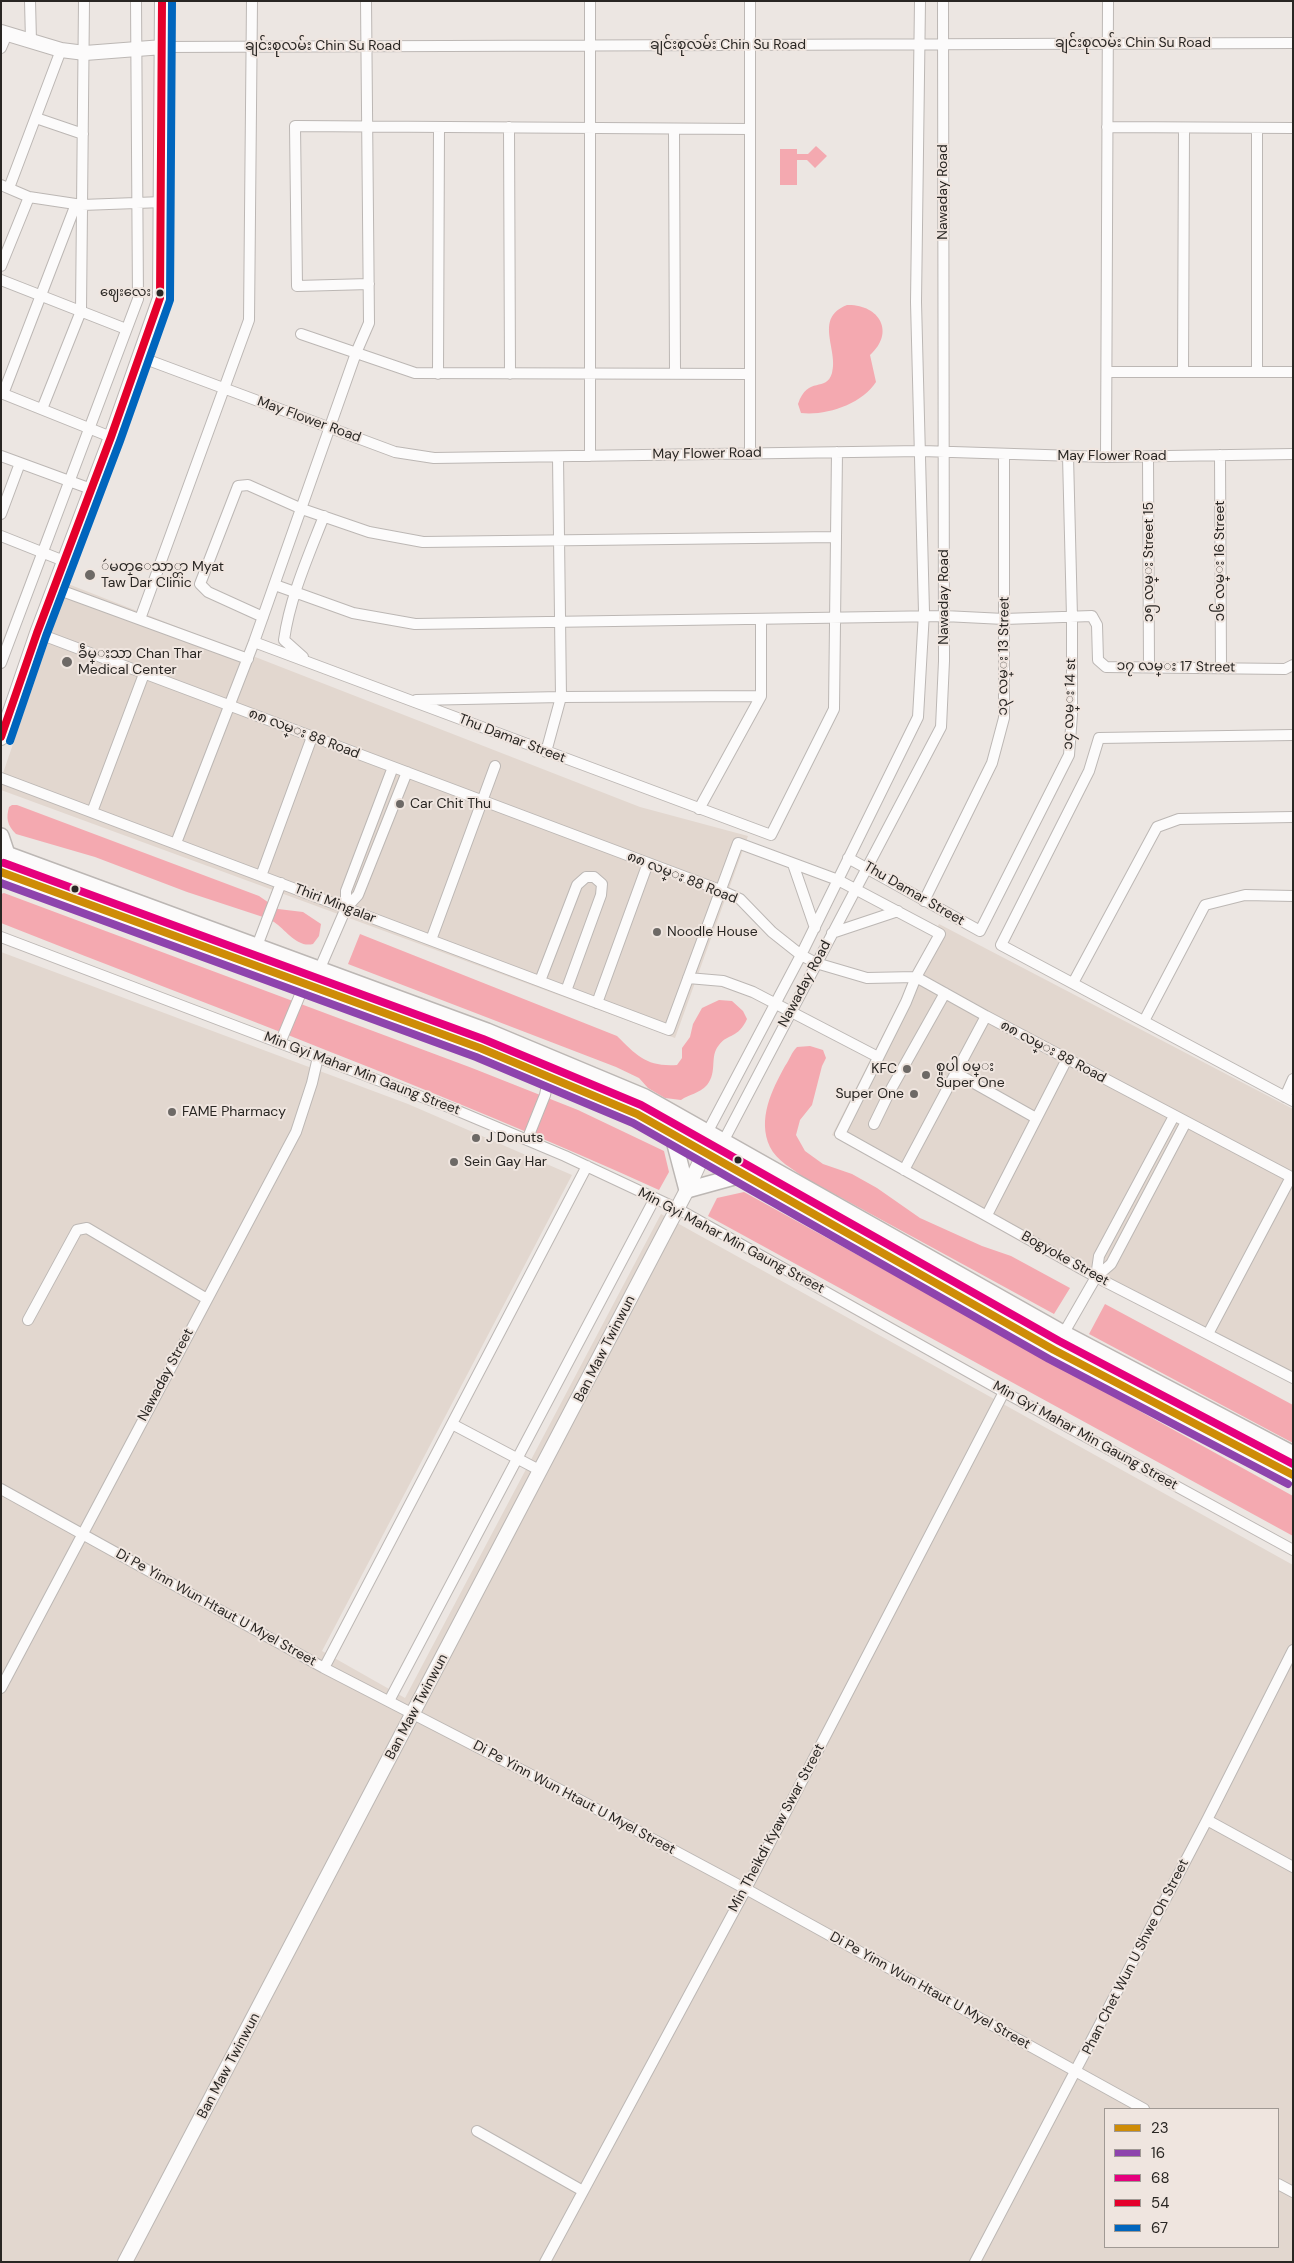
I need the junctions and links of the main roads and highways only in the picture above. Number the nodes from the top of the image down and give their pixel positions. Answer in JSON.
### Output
{"nodes":[{"id":1,"x":1,"y":836,"type":"edge"},
{"id":2,"x":4,"y":853,"type":"edge"},
{"id":3,"x":1,"y":872,"type":"edge"},
{"id":4,"x":672,"y":1133,"type":"junction"},
{"id":5,"x":745,"y":1174,"type":"junction"},
{"id":6,"x":1293,"y":1454,"type":"edge"},
{"id":7,"x":1293,"y":1476,"type":"edge"}],
"edges":[{"from":1,"to":2,"type":"main road"},
{"from":2,"to":6,"type":"main road"},
{"from":3,"to":4,"type":"main road"},
{"from":4,"to":5,"type":"main road"},
{"from":4,"to":5,"type":"main road"},
{"from":5,"to":7,"type":"main road"}]}
